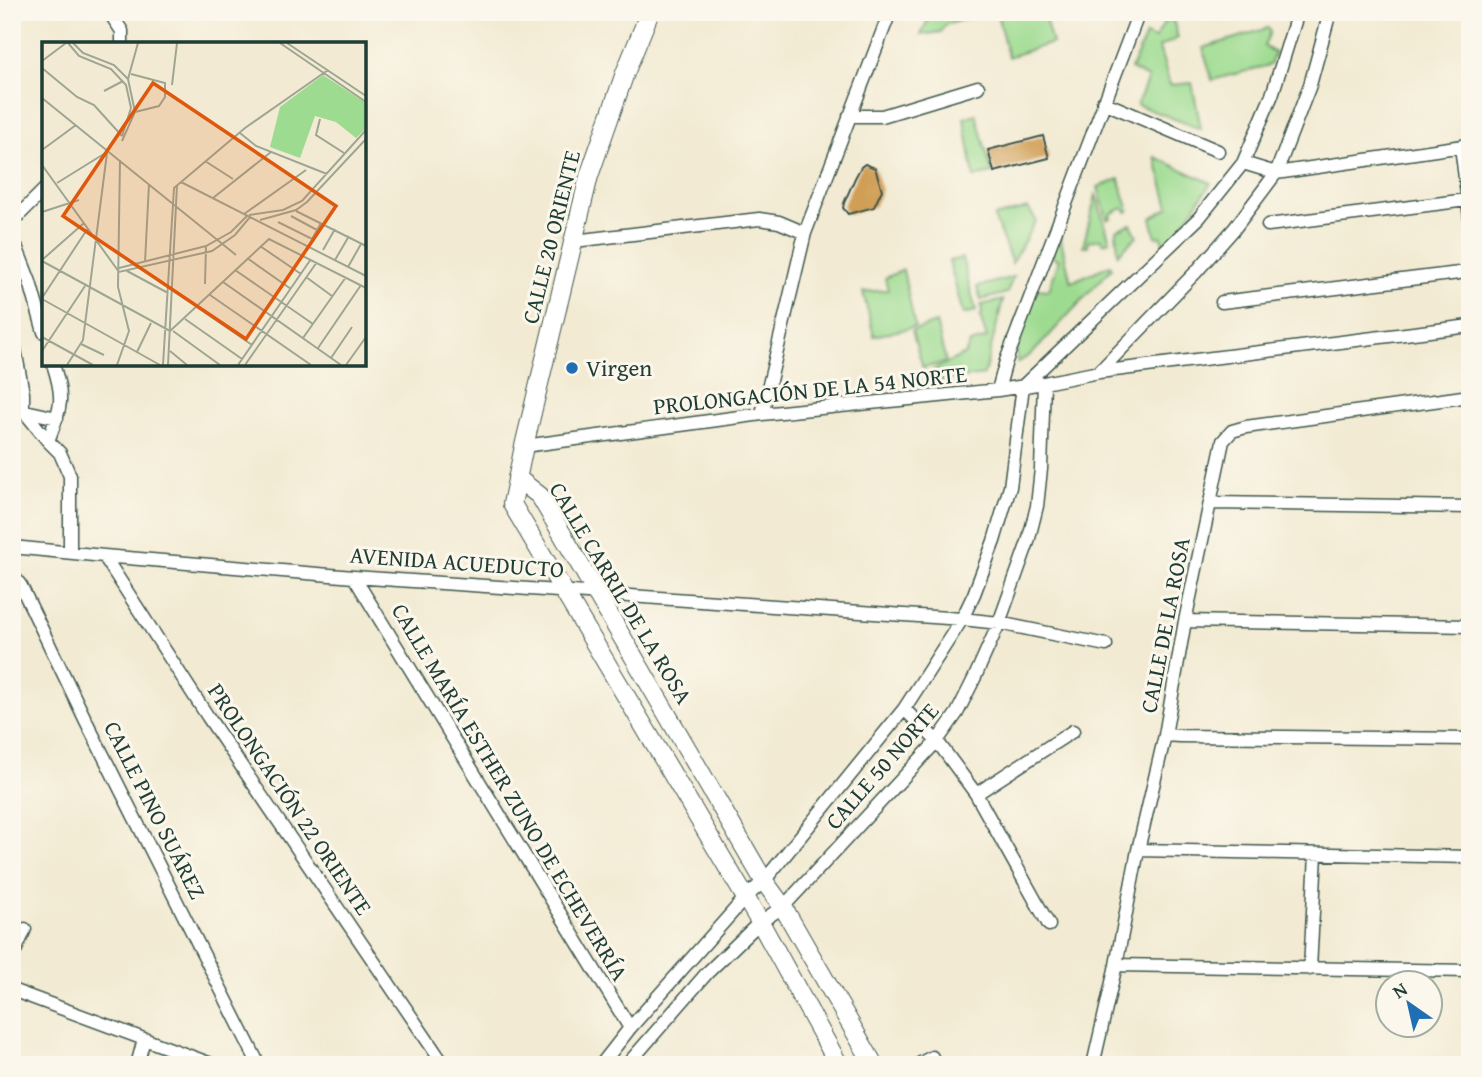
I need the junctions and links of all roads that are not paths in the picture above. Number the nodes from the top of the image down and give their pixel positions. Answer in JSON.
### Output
{"nodes":[{"id":1,"x":109,"y":12,"type":"edge"},
{"id":2,"x":650,"y":12,"type":"edge"},
{"id":3,"x":890,"y":12,"type":"edge"},
{"id":4,"x":1139,"y":12,"type":"edge"},
{"id":5,"x":1298,"y":12,"type":"edge"},
{"id":6,"x":1329,"y":12,"type":"edge"},
{"id":7,"x":122,"y":42,"type":"edge"},
{"id":8,"x":978,"y":87,"type":"dead end"},
{"id":9,"x":1103,"y":102,"type":"junction"},
{"id":10,"x":849,"y":116,"type":"junction"},
{"id":11,"x":1466,"y":145,"type":"edge"},
{"id":12,"x":1218,"y":151,"type":"dead end"},
{"id":13,"x":1243,"y":163,"type":"junction"},
{"id":14,"x":1276,"y":173,"type":"junction"},
{"id":15,"x":42,"y":192,"type":"edge"},
{"id":16,"x":1467,"y":200,"type":"junction"},
{"id":17,"x":1470,"y":218,"type":"edge"},
{"id":18,"x":12,"y":222,"type":"edge"},
{"id":19,"x":1268,"y":225,"type":"dead end"},
{"id":20,"x":805,"y":233,"type":"junction"},
{"id":21,"x":12,"y":236,"type":"edge"},
{"id":22,"x":574,"y":241,"type":"junction"},
{"id":23,"x":1470,"y":270,"type":"edge"},
{"id":24,"x":1222,"y":302,"type":"dead end"},
{"id":25,"x":42,"y":325,"type":"edge"},
{"id":26,"x":1470,"y":326,"type":"edge"},
{"id":27,"x":12,"y":333,"type":"edge"},
{"id":28,"x":54,"y":366,"type":"edge"},
{"id":29,"x":1099,"y":372,"type":"junction"},
{"id":30,"x":1044,"y":383,"type":"junction"},
{"id":31,"x":1023,"y":386,"type":"junction"},
{"id":32,"x":998,"y":390,"type":"junction"},
{"id":33,"x":1470,"y":396,"type":"edge"},
{"id":34,"x":18,"y":409,"type":"edge"},
{"id":35,"x":762,"y":414,"type":"junction"},
{"id":36,"x":57,"y":418,"type":"junction"},
{"id":37,"x":48,"y":441,"type":"junction"},
{"id":38,"x":524,"y":446,"type":"junction"},
{"id":39,"x":517,"y":478,"type":"junction"},
{"id":40,"x":1211,"y":503,"type":"junction"},
{"id":41,"x":1470,"y":507,"type":"edge"},
{"id":42,"x":12,"y":547,"type":"edge"},
{"id":43,"x":70,"y":552,"type":"junction"},
{"id":44,"x":104,"y":556,"type":"junction"},
{"id":45,"x":12,"y":574,"type":"edge"},
{"id":46,"x":354,"y":577,"type":"junction"},
{"id":47,"x":563,"y":591,"type":"junction"},
{"id":48,"x":595,"y":593,"type":"junction"},
{"id":49,"x":962,"y":620,"type":"junction"},
{"id":50,"x":1185,"y":621,"type":"junction"},
{"id":51,"x":999,"y":623,"type":"junction"},
{"id":52,"x":1470,"y":626,"type":"edge"},
{"id":53,"x":1106,"y":645,"type":"dead end"},
{"id":54,"x":904,"y":709,"type":"junction"},
{"id":55,"x":1073,"y":731,"type":"dead end"},
{"id":56,"x":1165,"y":735,"type":"junction"},
{"id":57,"x":1470,"y":739,"type":"edge"},
{"id":58,"x":937,"y":741,"type":"junction"},
{"id":59,"x":976,"y":794,"type":"junction"},
{"id":60,"x":1138,"y":850,"type":"junction"},
{"id":61,"x":1315,"y":854,"type":"junction"},
{"id":62,"x":1470,"y":857,"type":"edge"},
{"id":63,"x":764,"y":881,"type":"junction"},
{"id":64,"x":745,"y":898,"type":"junction"},
{"id":65,"x":783,"y":907,"type":"junction"},
{"id":66,"x":760,"y":922,"type":"junction"},
{"id":67,"x":1049,"y":925,"type":"dead end"},
{"id":68,"x":25,"y":929,"type":"dead end"},
{"id":69,"x":12,"y":958,"type":"edge"},
{"id":70,"x":1116,"y":965,"type":"junction"},
{"id":71,"x":1310,"y":969,"type":"junction"},
{"id":72,"x":1470,"y":971,"type":"edge"},
{"id":73,"x":12,"y":990,"type":"edge"},
{"id":74,"x":630,"y":1028,"type":"junction"},
{"id":75,"x":144,"y":1039,"type":"junction"},
{"id":76,"x":932,"y":1057,"type":"dead end"},
{"id":77,"x":182,"y":1059,"type":"edge"},
{"id":78,"x":137,"y":1065,"type":"edge"},
{"id":79,"x":214,"y":1065,"type":"edge"},
{"id":80,"x":259,"y":1065,"type":"edge"},
{"id":81,"x":444,"y":1065,"type":"edge"},
{"id":82,"x":601,"y":1065,"type":"edge"},
{"id":83,"x":627,"y":1065,"type":"edge"},
{"id":84,"x":839,"y":1065,"type":"edge"},
{"id":85,"x":874,"y":1065,"type":"edge"},
{"id":86,"x":917,"y":1065,"type":"edge"},
{"id":87,"x":1093,"y":1065,"type":"edge"}],
"edges":[{"from":1,"to":7,"type":"street"},
{"from":2,"to":22,"type":"main road","name":"CALLE 20 ORIENTE"},
{"from":3,"to":10,"type":"street"},
{"from":4,"to":9,"type":"street"},
{"from":5,"to":13,"type":"street"},
{"from":6,"to":14,"type":"street"},
{"from":8,"to":10,"type":"street"},
{"from":9,"to":12,"type":"street"},
{"from":9,"to":32,"type":"street"},
{"from":10,"to":20,"type":"street"},
{"from":11,"to":14,"type":"street"},
{"from":11,"to":16,"type":"street"},
{"from":13,"to":14,"type":"street"},
{"from":13,"to":31,"type":"street"},
{"from":14,"to":29,"type":"street"},
{"from":15,"to":18,"type":"street"},
{"from":16,"to":17,"type":"street"},
{"from":16,"to":19,"type":"street"},
{"from":20,"to":22,"type":"street"},
{"from":20,"to":35,"type":"street"},
{"from":21,"to":25,"type":"street"},
{"from":22,"to":38,"type":"main road","name":"CALLE 20 ORIENTE"},
{"from":23,"to":24,"type":"street"},
{"from":26,"to":29,"type":"street","name":"PROLONGACIÓN DE LA 54 NORTE"},
{"from":27,"to":34,"type":"street"},
{"from":28,"to":36,"type":"street"},
{"from":29,"to":30,"type":"street","name":"PROLONGACIÓN DE LA 54 NORTE"},
{"from":30,"to":31,"type":"street","name":"PROLONGACIÓN DE LA 54 NORTE"},
{"from":30,"to":51,"type":"street","name":"CALLE 50 NORTE"},
{"from":31,"to":32,"type":"street","name":"PROLONGACIÓN DE LA 54 NORTE"},
{"from":31,"to":49,"type":"street","name":"CALLE 50 NORTE"},
{"from":32,"to":35,"type":"street","name":"PROLONGACIÓN DE LA 54 NORTE"},
{"from":33,"to":40,"type":"street","name":"CALLE DE LA ROSA"},
{"from":34,"to":36,"type":"street"},
{"from":34,"to":37,"type":"street"},
{"from":35,"to":38,"type":"street","name":"PROLONGACIÓN DE LA 54 NORTE"},
{"from":36,"to":37,"type":"street"},
{"from":37,"to":43,"type":"street"},
{"from":38,"to":39,"type":"main road","name":"CALLE 20 ORIENTE"},
{"from":39,"to":47,"type":"main road","name":"CALLE CARRIL DE LA ROSA"},
{"from":39,"to":48,"type":"main road","name":"CALLE CARRIL DE LA ROSA"},
{"from":40,"to":41,"type":"street"},
{"from":40,"to":50,"type":"street","name":"CALLE DE LA ROSA"},
{"from":42,"to":43,"type":"street","name":"AVENIDA ACUEDUCTO"},
{"from":43,"to":44,"type":"street","name":"AVENIDA ACUEDUCTO"},
{"from":44,"to":46,"type":"street","name":"AVENIDA ACUEDUCTO"},
{"from":44,"to":81,"type":"street","name":"PROLONGACIÓN 22 ORIENTE"},
{"from":45,"to":80,"type":"street","name":"CALLE PINO SUÁREZ"},
{"from":46,"to":47,"type":"street","name":"AVENIDA ACUEDUCTO"},
{"from":46,"to":74,"type":"street","name":"CALLE MARÍA ESTHER ZUNO DE ECHEVERRÍA"},
{"from":47,"to":48,"type":"street","name":"AVENIDA ACUEDUCTO"},
{"from":47,"to":64,"type":"main road","name":"CALLE CARRIL DE LA ROSA"},
{"from":48,"to":49,"type":"street","name":"AVENIDA ACUEDUCTO"},
{"from":48,"to":63,"type":"main road","name":"CALLE CARRIL DE LA ROSA"},
{"from":49,"to":51,"type":"street","name":"AVENIDA ACUEDUCTO"},
{"from":49,"to":54,"type":"street","name":"CALLE 50 NORTE"},
{"from":50,"to":52,"type":"street"},
{"from":50,"to":56,"type":"street","name":"CALLE DE LA ROSA"},
{"from":51,"to":53,"type":"street","name":"AVENIDA ACUEDUCTO"},
{"from":51,"to":58,"type":"street","name":"CALLE 50 NORTE"},
{"from":54,"to":58,"type":"street"},
{"from":54,"to":63,"type":"street","name":"CALLE 50 NORTE"},
{"from":55,"to":59,"type":"street"},
{"from":56,"to":57,"type":"street"},
{"from":56,"to":60,"type":"street","name":"CALLE DE LA ROSA"},
{"from":58,"to":59,"type":"street"},
{"from":58,"to":65,"type":"street","name":"CALLE 50 NORTE"},
{"from":59,"to":67,"type":"street"},
{"from":60,"to":61,"type":"street"},
{"from":60,"to":70,"type":"street","name":"CALLE DE LA ROSA"},
{"from":61,"to":62,"type":"street"},
{"from":61,"to":71,"type":"street"},
{"from":63,"to":64,"type":"street","name":"CALLE 50 NORTE"},
{"from":63,"to":65,"type":"main road","name":"CALLE CARRIL DE LA ROSA"},
{"from":64,"to":66,"type":"main road","name":"CALLE CARRIL DE LA ROSA"},
{"from":64,"to":74,"type":"street","name":"CALLE 50 NORTE"},
{"from":65,"to":66,"type":"street","name":"CALLE 50 NORTE"},
{"from":65,"to":85,"type":"main road","name":"CALLE CARRIL DE LA ROSA"},
{"from":66,"to":83,"type":"street","name":"CALLE 50 NORTE"},
{"from":66,"to":84,"type":"main road","name":"CALLE CARRIL DE LA ROSA"},
{"from":68,"to":69,"type":"street"},
{"from":70,"to":71,"type":"street"},
{"from":70,"to":87,"type":"street","name":"CALLE DE LA ROSA"},
{"from":71,"to":72,"type":"street"},
{"from":73,"to":75,"type":"street"},
{"from":74,"to":82,"type":"street","name":"CALLE 50 NORTE"},
{"from":75,"to":77,"type":"street"},
{"from":75,"to":78,"type":"street"},
{"from":76,"to":86,"type":"street"},
{"from":77,"to":79,"type":"street"}]}
